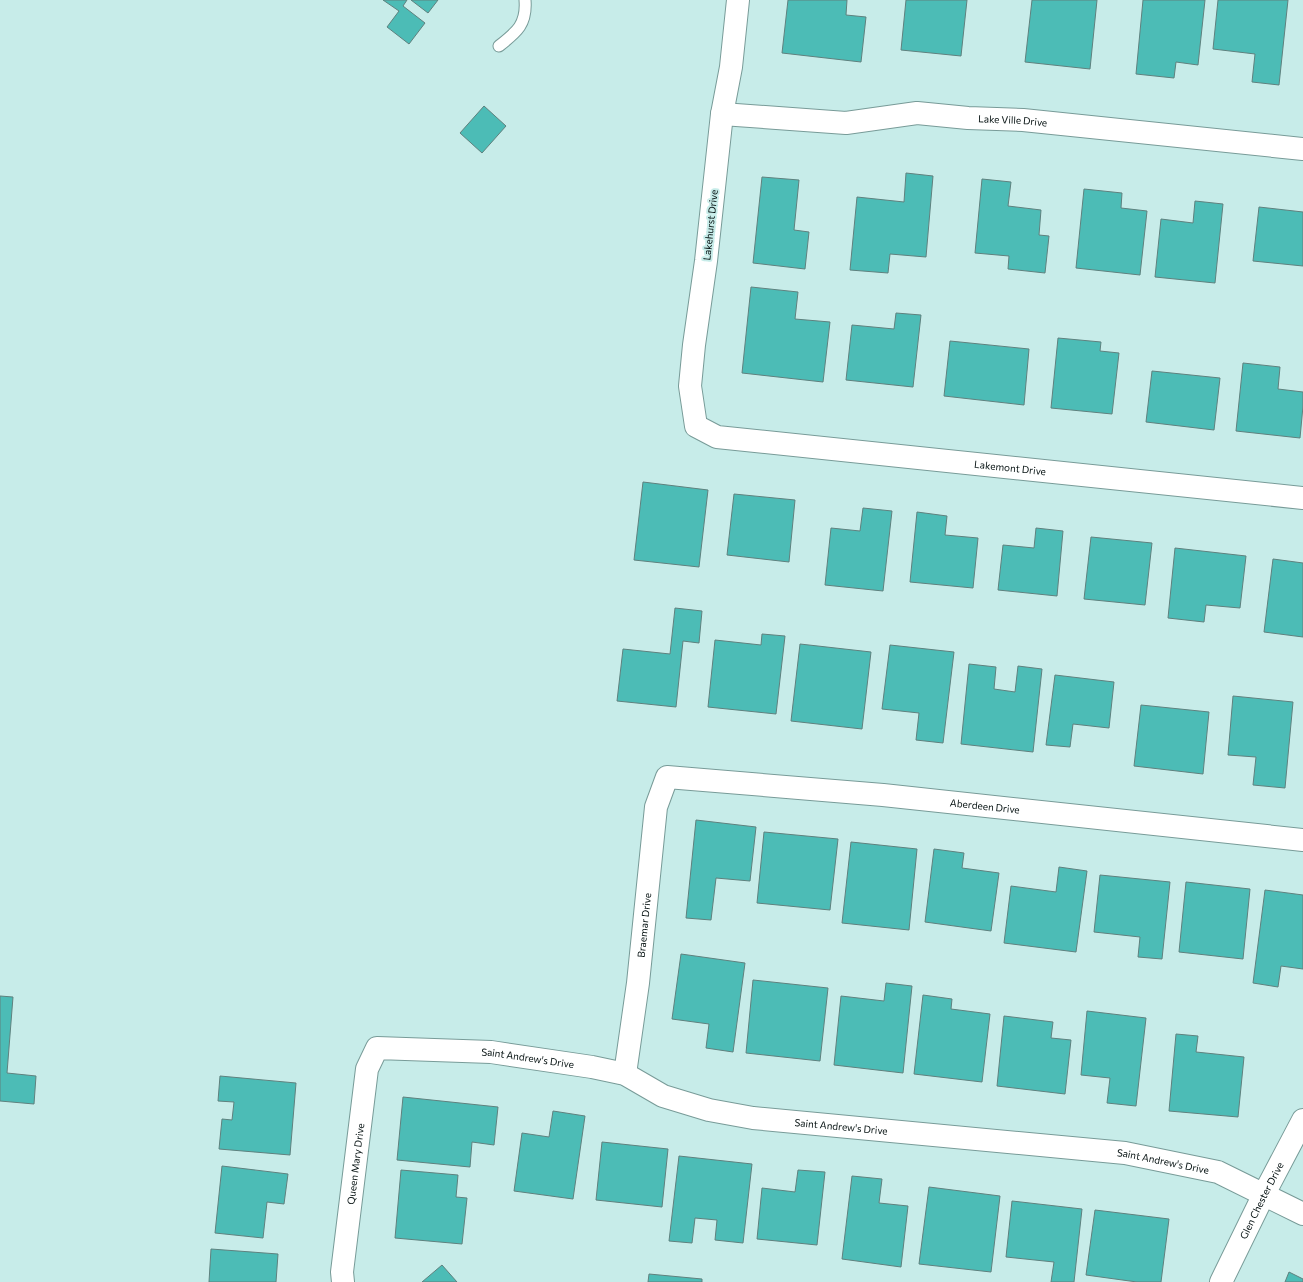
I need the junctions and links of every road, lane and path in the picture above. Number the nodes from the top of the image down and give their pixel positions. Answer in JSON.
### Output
{"nodes":[{"id":1,"x":525,"y":0,"type":"edge"},
{"id":2,"x":738,"y":0,"type":"edge"},
{"id":3,"x":499,"y":46,"type":"dead end"},
{"id":4,"x":722,"y":114,"type":"junction"},
{"id":5,"x":1303,"y":149,"type":"edge"},
{"id":6,"x":717,"y":437,"type":"joint"},
{"id":7,"x":1303,"y":498,"type":"edge"},
{"id":8,"x":667,"y":777,"type":"joint"},
{"id":9,"x":1303,"y":840,"type":"edge"},
{"id":10,"x":377,"y":1048,"type":"joint"},
{"id":11,"x":625,"y":1074,"type":"junction"},
{"id":12,"x":1303,"y":1120,"type":"edge"},
{"id":13,"x":1264,"y":1194,"type":"junction"},
{"id":14,"x":1303,"y":1214,"type":"edge"},
{"id":15,"x":343,"y":1282,"type":"edge"},
{"id":16,"x":1221,"y":1282,"type":"edge"}],
"edges":[{"from":1,"to":3,"type":"lane"},
{"from":2,"to":4,"type":"street","name":"Lakehurst Drive"},
{"from":4,"to":5,"type":"street","name":"Lake Ville Drive"},
{"from":4,"to":6,"type":"street","name":"Lakehurst Drive"},
{"from":6,"to":7,"type":"street","name":"Lakemont Drive"},
{"from":8,"to":9,"type":"street","name":"Aberdeen Drive"},
{"from":8,"to":11,"type":"street","name":"Braemar Drive"},
{"from":10,"to":11,"type":"street","name":"Saint Andrew's Drive"},
{"from":10,"to":15,"type":"street","name":"Queen Mary Drive"},
{"from":11,"to":13,"type":"street","name":"Saint Andrew's Drive"},
{"from":12,"to":13,"type":"street","name":"Glen Chester Drive"},
{"from":13,"to":14,"type":"street","name":"Saint Andrew's Drive"},
{"from":13,"to":16,"type":"street","name":"Glen Chester Drive"}]}
